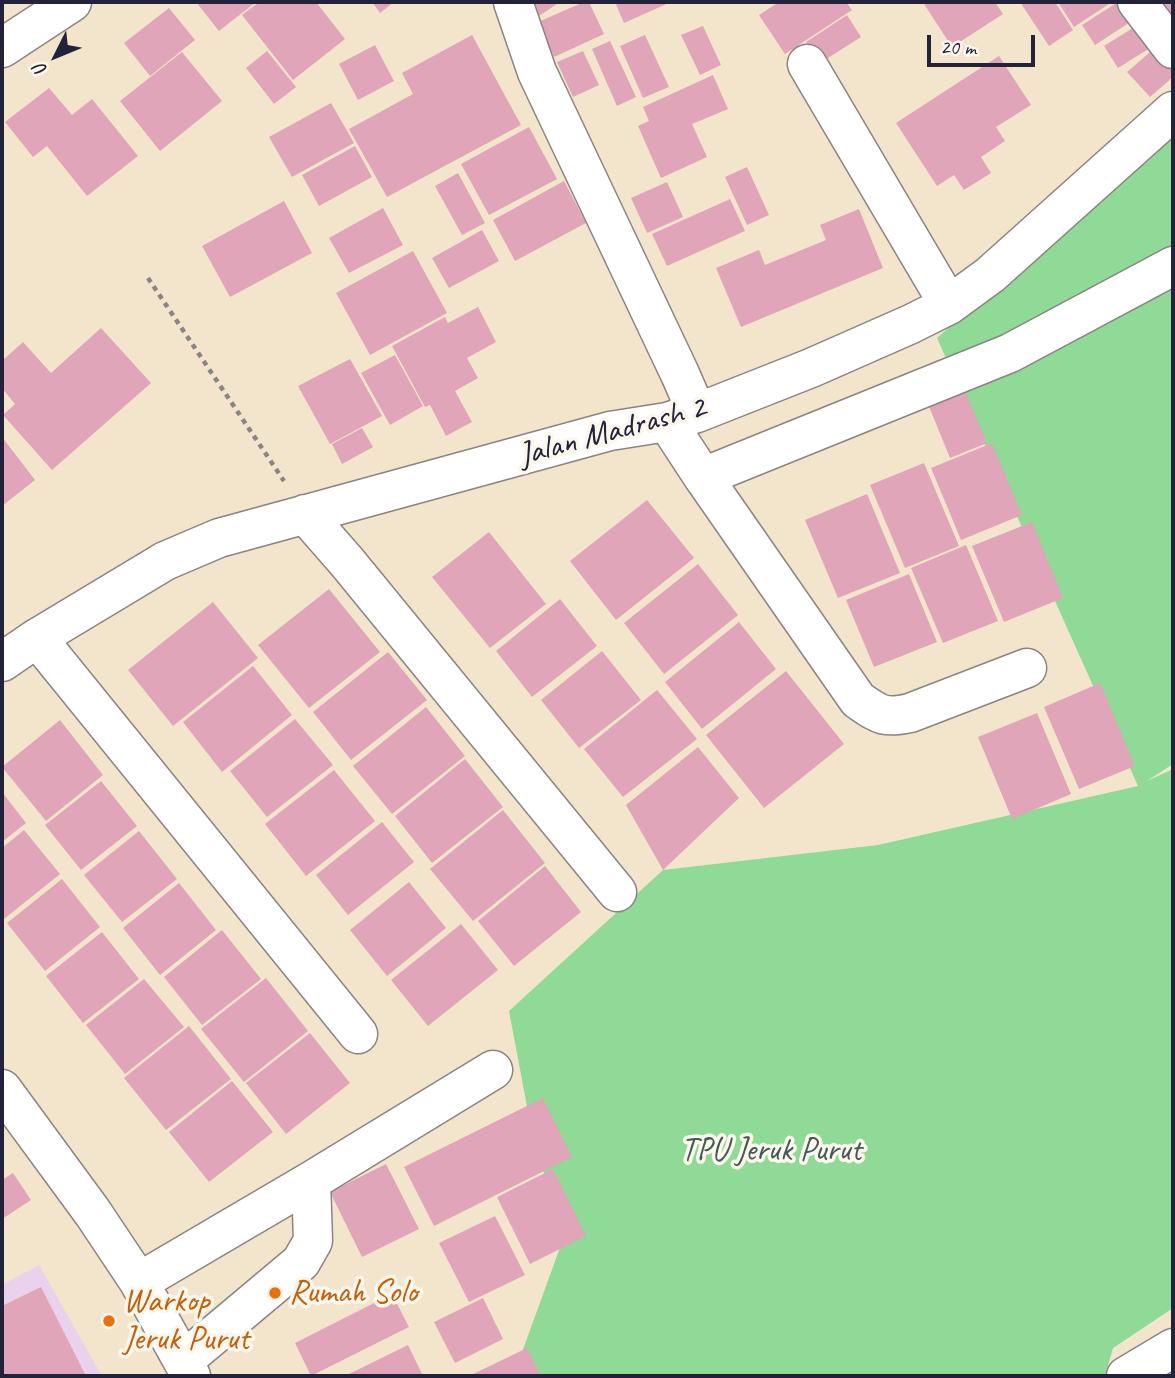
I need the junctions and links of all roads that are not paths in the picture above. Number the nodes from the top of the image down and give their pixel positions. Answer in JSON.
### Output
{"nodes":[{"id":1,"x":72,"y":2,"type":"edge"},
{"id":2,"x":513,"y":2,"type":"edge"},
{"id":3,"x":1137,"y":2,"type":"edge"},
{"id":4,"x":2,"y":48,"type":"edge"},
{"id":5,"x":1173,"y":49,"type":"edge"},
{"id":6,"x":807,"y":64,"type":"dead end"},
{"id":7,"x":1173,"y":111,"type":"edge"},
{"id":8,"x":1173,"y":266,"type":"edge"},
{"id":9,"x":948,"y":305,"type":"junction"},
{"id":10,"x":682,"y":418,"type":"junction"},
{"id":11,"x":703,"y":477,"type":"junction"},
{"id":12,"x":306,"y":514,"type":"junction"},
{"id":13,"x":37,"y":638,"type":"junction"},
{"id":14,"x":2,"y":662,"type":"edge"},
{"id":15,"x":1027,"y":668,"type":"dead end"},
{"id":16,"x":617,"y":892,"type":"dead end"},
{"id":17,"x":358,"y":1034,"type":"dead end"},
{"id":18,"x":493,"y":1070,"type":"dead end"},
{"id":19,"x":2,"y":1090,"type":"edge"},
{"id":20,"x":311,"y":1181,"type":"junction"},
{"id":21,"x":139,"y":1282,"type":"junction"},
{"id":22,"x":1173,"y":1348,"type":"edge"},
{"id":23,"x":187,"y":1369,"type":"edge"},
{"id":24,"x":1126,"y":1376,"type":"edge"}],
"edges":[{"from":1,"to":4,"type":"street"},
{"from":2,"to":10,"type":"street"},
{"from":3,"to":5,"type":"street"},
{"from":6,"to":9,"type":"street"},
{"from":7,"to":9,"type":"street","name":"Jalan Madrash 2"},
{"from":8,"to":11,"type":"street"},
{"from":9,"to":10,"type":"street","name":"Jalan Madrash 2"},
{"from":10,"to":11,"type":"street"},
{"from":10,"to":12,"type":"street","name":"Jalan Madrash 2"},
{"from":11,"to":15,"type":"street"},
{"from":12,"to":13,"type":"street","name":"Jalan Madrash 2"},
{"from":12,"to":16,"type":"street"},
{"from":13,"to":14,"type":"street","name":"Jalan Madrash 2"},
{"from":13,"to":17,"type":"street"},
{"from":18,"to":20,"type":"street"},
{"from":19,"to":21,"type":"street"},
{"from":20,"to":21,"type":"street"},
{"from":20,"to":23,"type":"street"},
{"from":21,"to":23,"type":"street"},
{"from":22,"to":24,"type":"street"}]}
